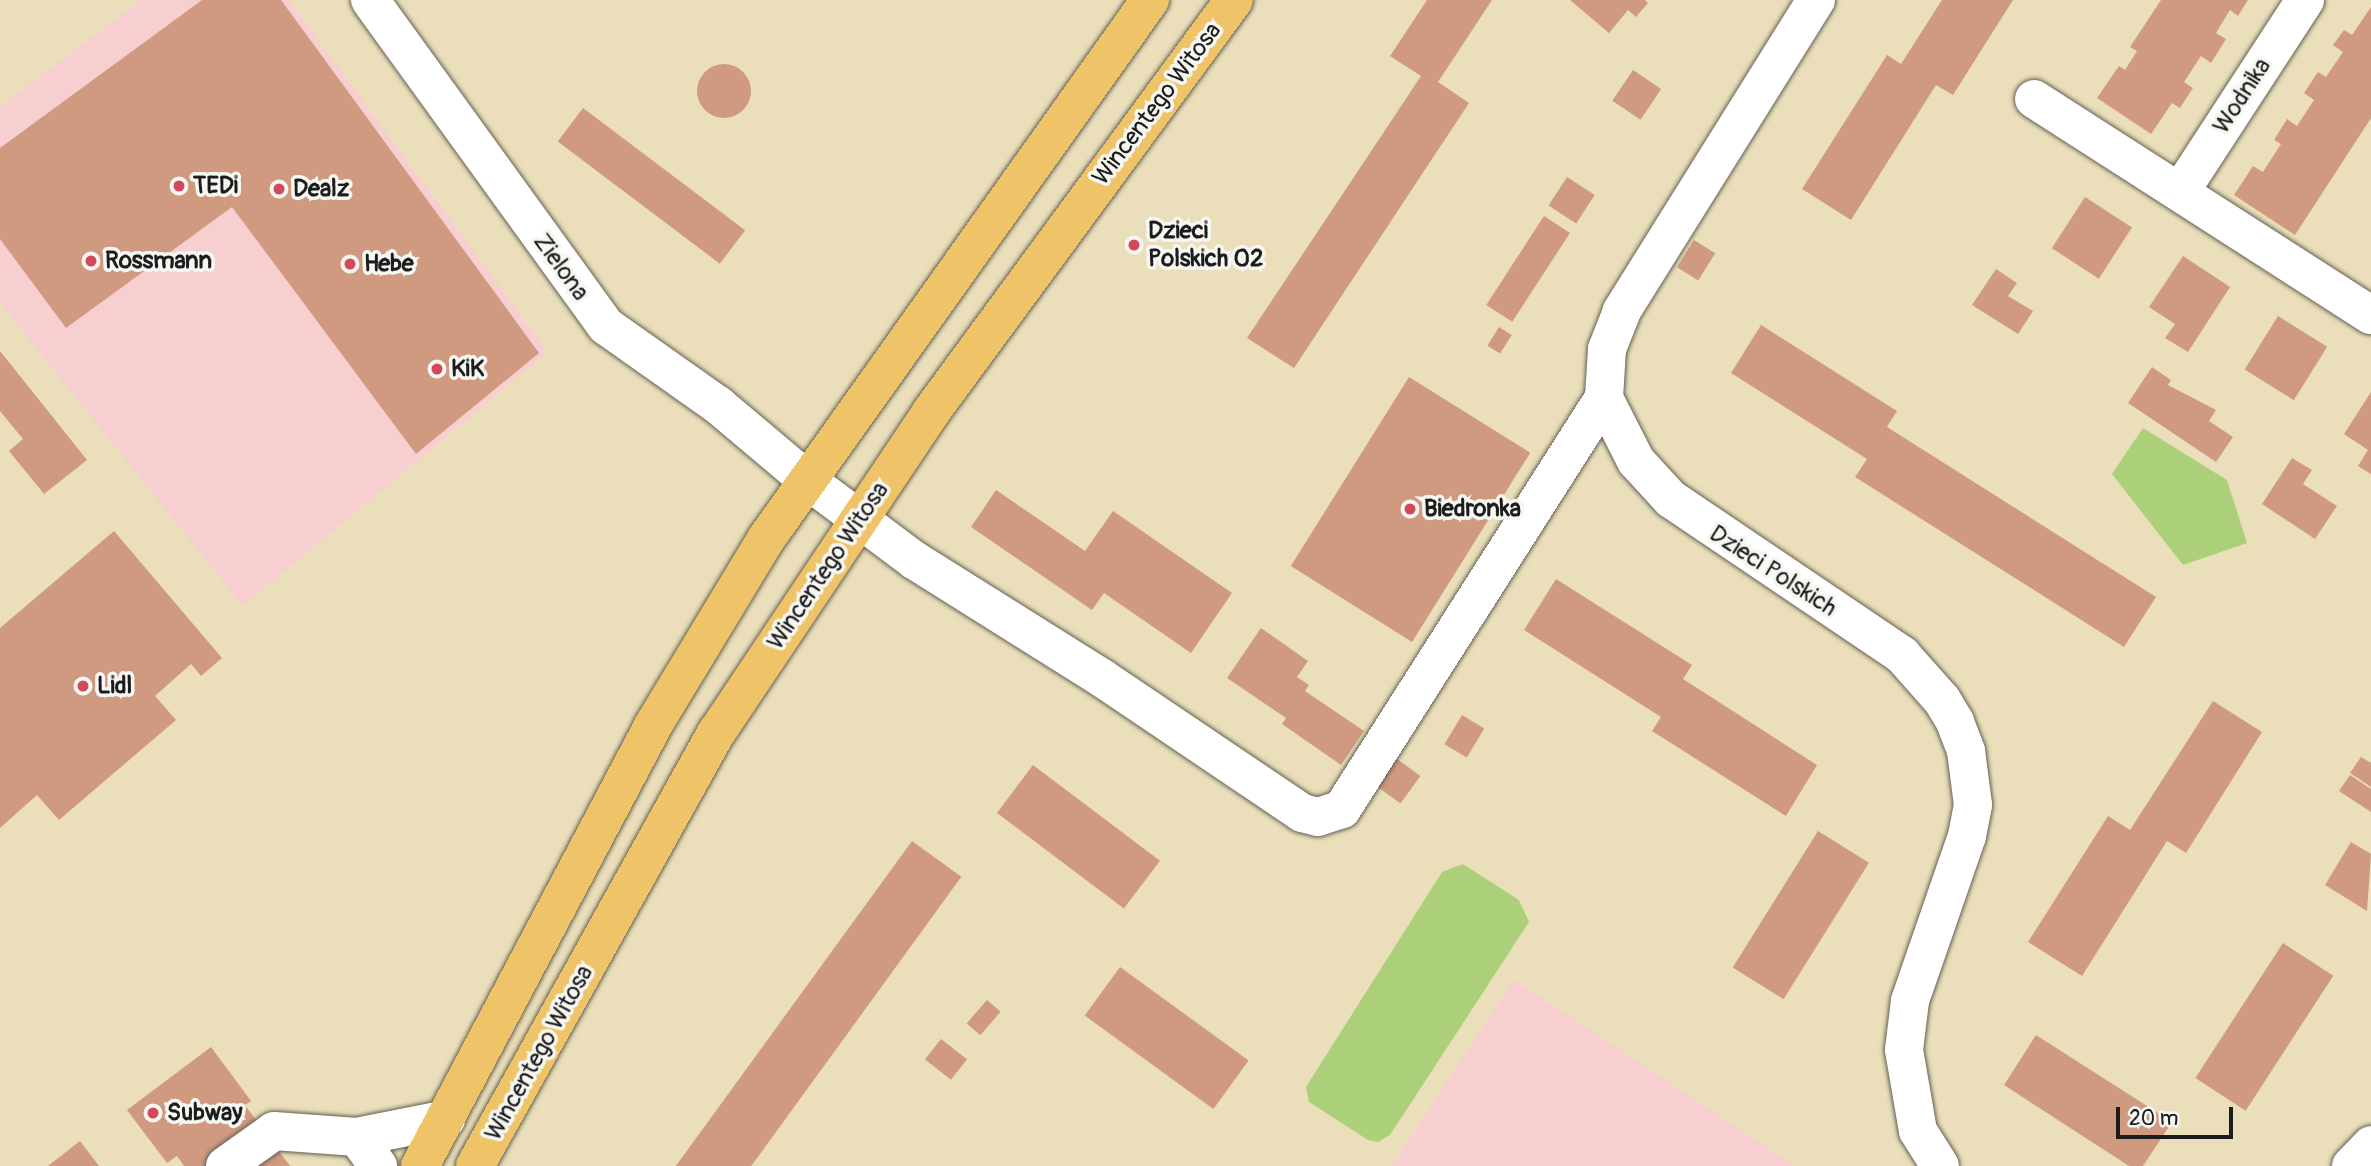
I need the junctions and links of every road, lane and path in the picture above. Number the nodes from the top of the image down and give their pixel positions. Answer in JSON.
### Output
{"nodes":[{"id":1,"x":370,"y":0,"type":"edge"},
{"id":2,"x":1150,"y":0,"type":"edge"},
{"id":3,"x":1234,"y":0,"type":"edge"},
{"id":4,"x":1816,"y":0,"type":"edge"},
{"id":5,"x":2305,"y":0,"type":"edge"},
{"id":6,"x":2034,"y":99,"type":"dead end"},
{"id":7,"x":2180,"y":192,"type":"junction"},
{"id":8,"x":2371,"y":315,"type":"edge"},
{"id":9,"x":1604,"y":398,"type":"junction"},
{"id":10,"x":807,"y":480,"type":"junction"},
{"id":11,"x":859,"y":519,"type":"junction"},
{"id":12,"x":446,"y":1119,"type":"junction"},
{"id":13,"x":2371,"y":1145,"type":"edge"},
{"id":14,"x":367,"y":1152,"type":"edge"},
{"id":15,"x":225,"y":1166,"type":"edge"},
{"id":16,"x":421,"y":1166,"type":"edge"},
{"id":17,"x":475,"y":1166,"type":"edge"},
{"id":18,"x":1940,"y":1166,"type":"edge"},
{"id":19,"x":2351,"y":1166,"type":"edge"}],
"edges":[{"from":1,"to":10,"type":"street","name":"Zielona"},
{"from":2,"to":10,"type":"main road","name":"Wincentego Witosa"},
{"from":3,"to":11,"type":"main road","name":"Wincentego Witosa"},
{"from":4,"to":9,"type":"street"},
{"from":5,"to":7,"type":"street","name":"Wodnika"},
{"from":6,"to":7,"type":"street"},
{"from":7,"to":8,"type":"street"},
{"from":9,"to":11,"type":"street","name":"Zielona"},
{"from":9,"to":18,"type":"street","name":"Dzieci Polskich"},
{"from":10,"to":11,"type":"street","name":"Zielona"},
{"from":10,"to":12,"type":"main road","name":"Wincentego Witosa"},
{"from":11,"to":17,"type":"main road","name":"Wincentego Witosa"},
{"from":12,"to":14,"type":"street"},
{"from":12,"to":16,"type":"main road","name":"Wincentego Witosa"},
{"from":13,"to":19,"type":"street"},
{"from":14,"to":15,"type":"street"}]}
